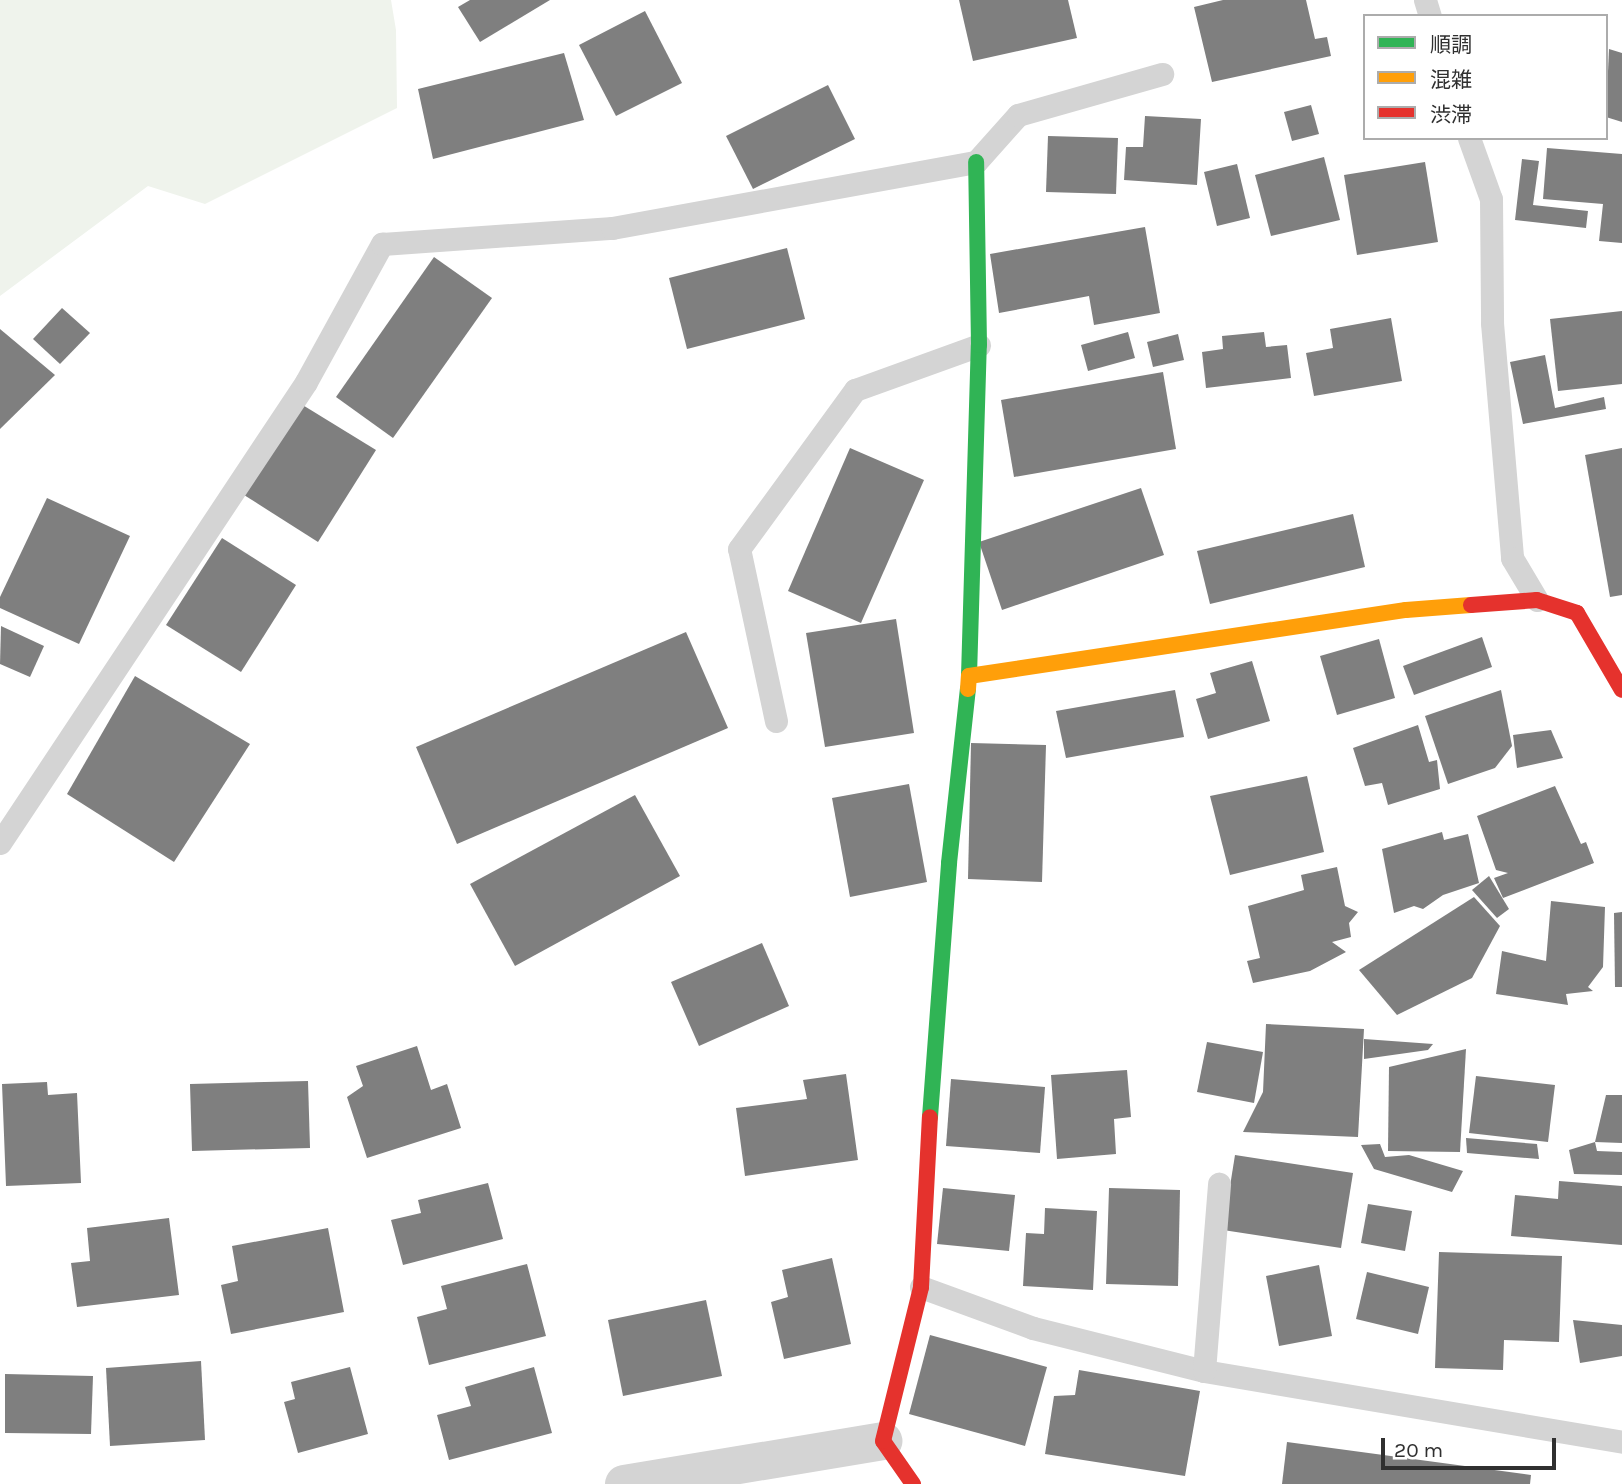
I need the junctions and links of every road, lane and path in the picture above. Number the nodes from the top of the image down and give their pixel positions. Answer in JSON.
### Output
{"nodes":[{"id":1,"x":1162,"y":74,"type":"dead end"},
{"id":2,"x":1470,"y":140,"type":"edge"},
{"id":3,"x":976,"y":162,"type":"junction"},
{"id":4,"x":979,"y":345,"type":"junction"},
{"id":5,"x":1538,"y":600,"type":"junction"},
{"id":6,"x":970,"y":676,"type":"junction"},
{"id":7,"x":1622,"y":690,"type":"edge"},
{"id":8,"x":776,"y":721,"type":"dead end"},
{"id":9,"x":0,"y":843,"type":"edge"},
{"id":10,"x":1219,"y":1184,"type":"dead end"},
{"id":11,"x":921,"y":1287,"type":"junction"},
{"id":12,"x":1204,"y":1371,"type":"junction"},
{"id":13,"x":883,"y":1441,"type":"junction"},
{"id":14,"x":1622,"y":1442,"type":"edge"},
{"id":15,"x":624,"y":1484,"type":"edge"},
{"id":16,"x":913,"y":1484,"type":"edge"}],
"edges":[{"from":1,"to":3,"type":"lane"},
{"from":2,"to":5,"type":"lane"},
{"from":3,"to":4,"type":"street"},
{"from":3,"to":9,"type":"lane"},
{"from":4,"to":6,"type":"street"},
{"from":4,"to":8,"type":"lane"},
{"from":5,"to":6,"type":"street"},
{"from":5,"to":7,"type":"street"},
{"from":6,"to":11,"type":"street"},
{"from":10,"to":12,"type":"lane"},
{"from":11,"to":12,"type":"lane"},
{"from":11,"to":13,"type":"street"},
{"from":12,"to":14,"type":"lane"},
{"from":13,"to":15,"type":"street"},
{"from":13,"to":16,"type":"street"}]}
